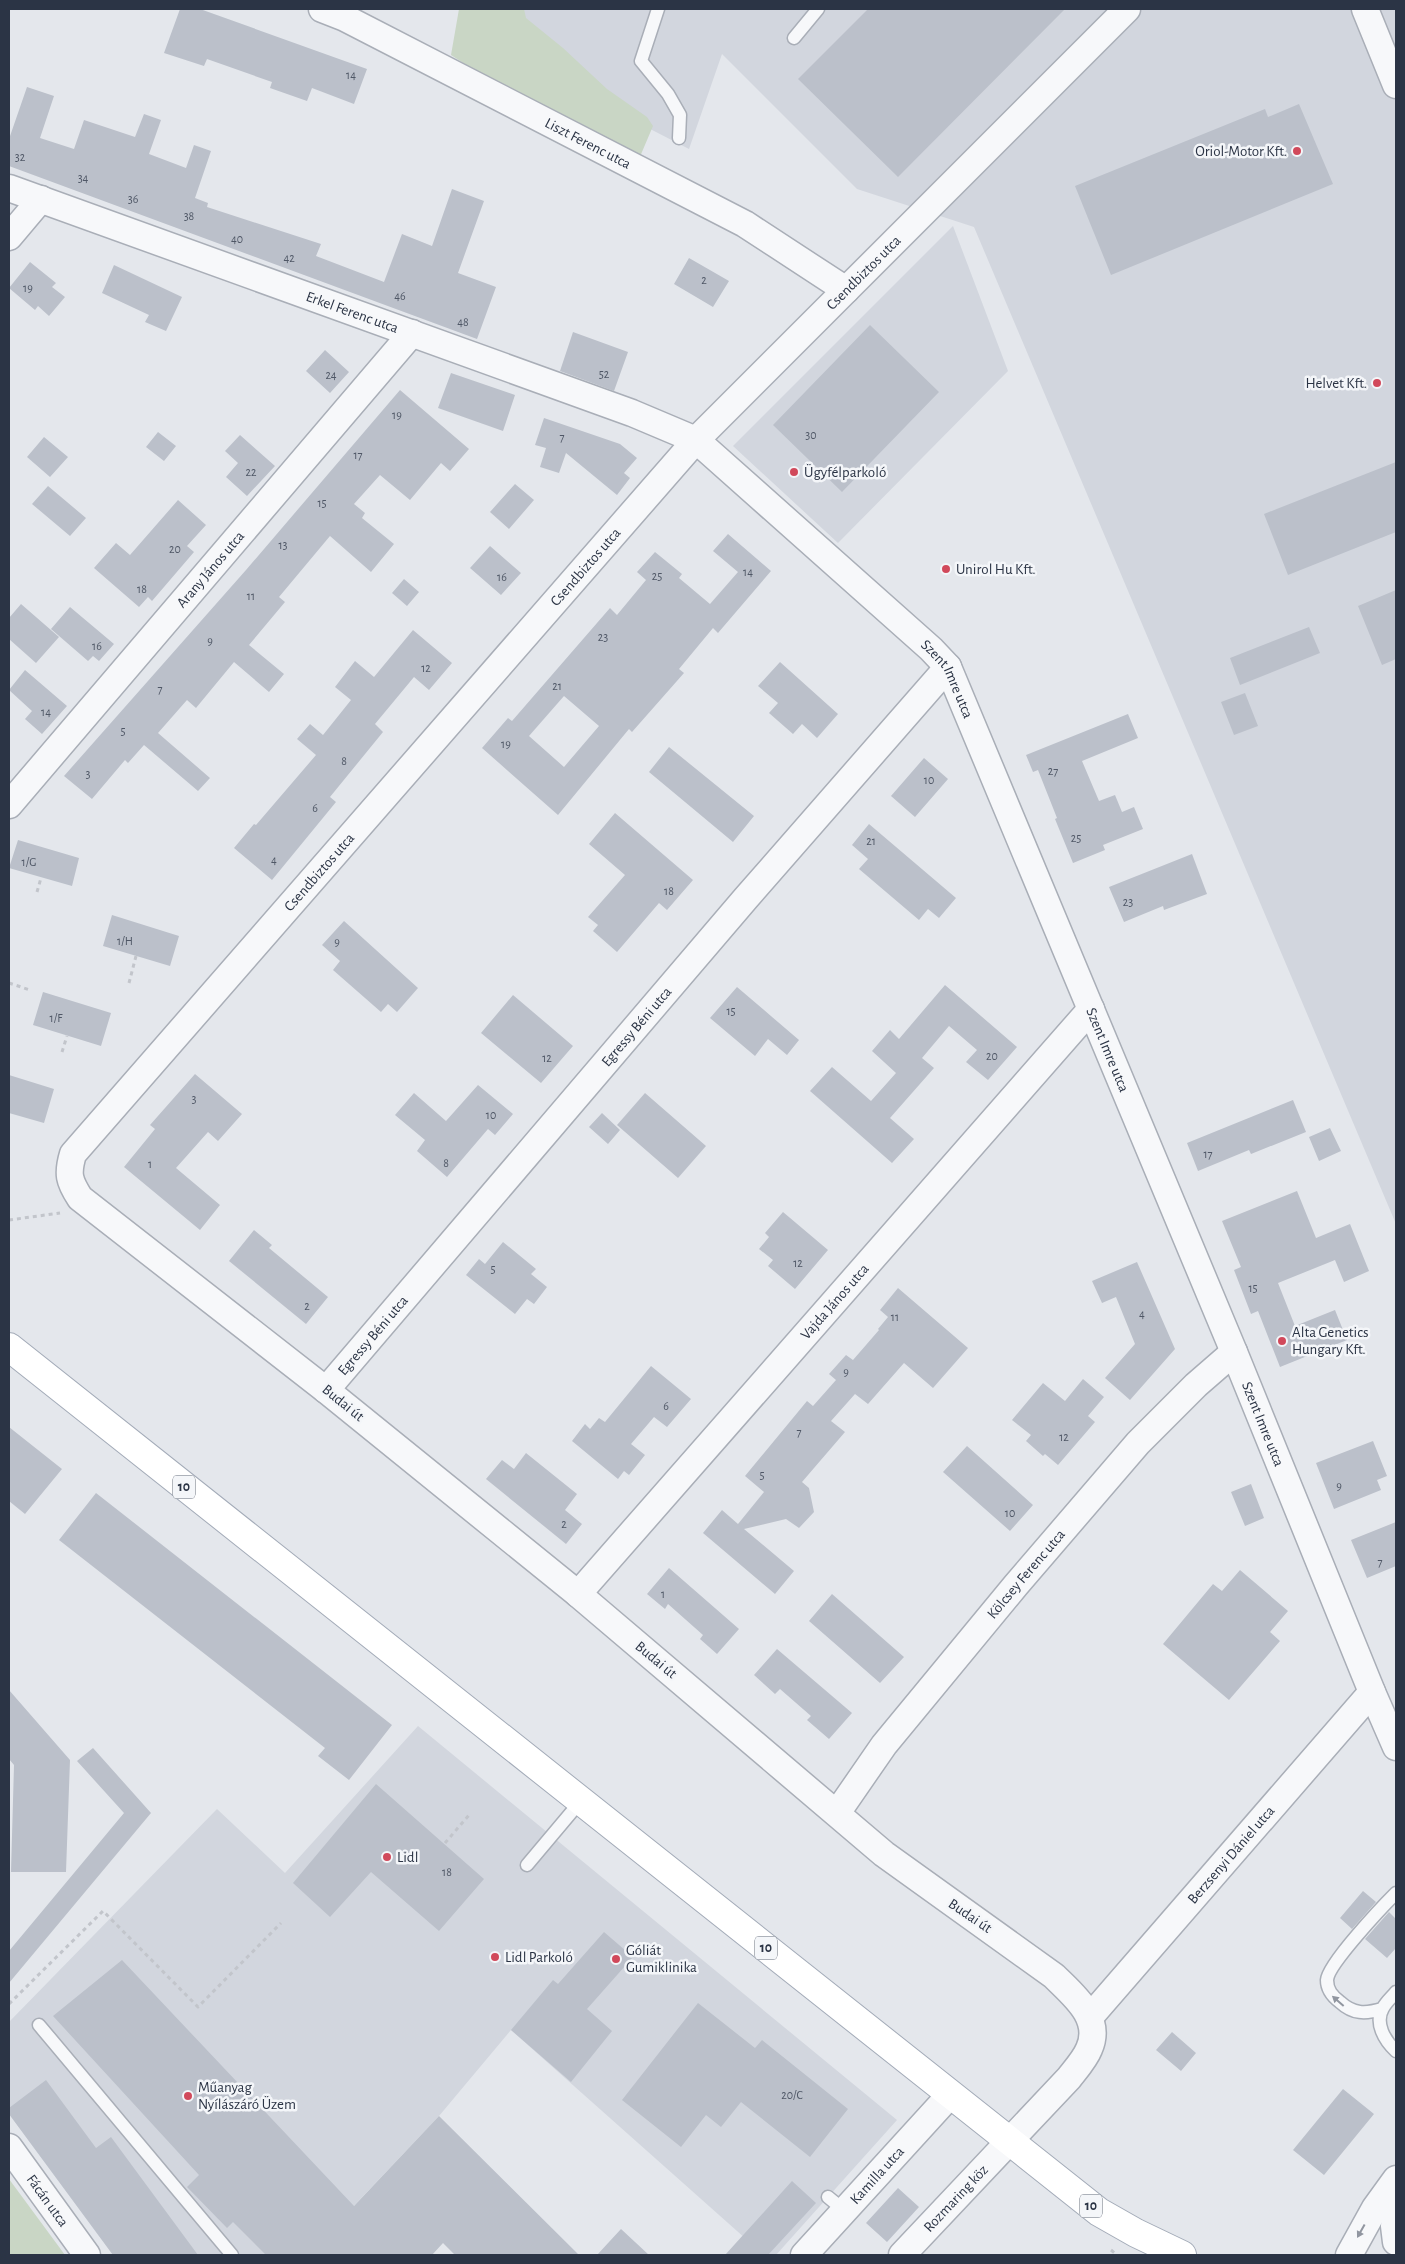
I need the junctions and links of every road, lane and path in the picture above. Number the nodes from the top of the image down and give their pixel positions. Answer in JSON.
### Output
{"nodes":[{"id":1,"x":658,"y":9,"type":"edge"},
{"id":2,"x":818,"y":9,"type":"edge"},
{"id":3,"x":1127,"y":9,"type":"edge"},
{"id":4,"x":1365,"y":9,"type":"edge"},
{"id":5,"x":339,"y":12,"type":"edge"},
{"id":6,"x":794,"y":38,"type":"dead end"},
{"id":7,"x":1396,"y":86,"type":"edge"},
{"id":8,"x":679,"y":138,"type":"dead end"},
{"id":9,"x":9,"y":188,"type":"edge"},
{"id":10,"x":41,"y":200,"type":"junction"},
{"id":11,"x":9,"y":237,"type":"edge"},
{"id":12,"x":846,"y":290,"type":"junction"},
{"id":13,"x":412,"y":333,"type":"junction"},
{"id":14,"x":696,"y":440,"type":"junction"},
{"id":15,"x":948,"y":667,"type":"junction"},
{"id":16,"x":9,"y":804,"type":"edge"},
{"id":17,"x":41,"y":878,"type":"dead end"},
{"id":18,"x":37,"y":892,"type":"dead end"},
{"id":19,"x":136,"y":956,"type":"dead end"},
{"id":20,"x":9,"y":983,"type":"edge"},
{"id":21,"x":128,"y":983,"type":"dead end"},
{"id":22,"x":30,"y":990,"type":"dead end"},
{"id":23,"x":1091,"y":1009,"type":"junction"},
{"id":24,"x":67,"y":1036,"type":"dead end"},
{"id":25,"x":62,"y":1052,"type":"dead end"},
{"id":26,"x":73,"y":1154,"type":"joint"},
{"id":27,"x":96,"y":1210,"type":"junction"},
{"id":28,"x":9,"y":1220,"type":"edge"},
{"id":29,"x":9,"y":1348,"type":"edge"},
{"id":30,"x":1234,"y":1352,"type":"junction"},
{"id":31,"x":326,"y":1390,"type":"junction"},
{"id":32,"x":578,"y":1594,"type":"junction"},
{"id":33,"x":1372,"y":1692,"type":"junction"},
{"id":34,"x":1396,"y":1747,"type":"edge"},
{"id":35,"x":580,"y":1802,"type":"junction"},
{"id":36,"x":837,"y":1812,"type":"junction"},
{"id":37,"x":469,"y":1815,"type":"dead end"},
{"id":38,"x":445,"y":1843,"type":"dead end"},
{"id":39,"x":527,"y":1865,"type":"dead end"},
{"id":40,"x":1396,"y":1893,"type":"edge"},
{"id":41,"x":281,"y":1923,"type":"dead end"},
{"id":42,"x":1396,"y":1992,"type":"edge"},
{"id":43,"x":9,"y":2004,"type":"edge"},
{"id":44,"x":1382,"y":2009,"type":"junction"},
{"id":45,"x":1090,"y":2017,"type":"junction"},
{"id":46,"x":38,"y":2025,"type":"dead end"},
{"id":47,"x":1396,"y":2051,"type":"edge"},
{"id":48,"x":950,"y":2096,"type":"junction"},
{"id":49,"x":1009,"y":2142,"type":"junction"},
{"id":50,"x":9,"y":2146,"type":"edge"},
{"id":51,"x":1396,"y":2179,"type":"edge"},
{"id":52,"x":1385,"y":2205,"type":"edge"},
{"id":53,"x":1396,"y":2242,"type":"edge"},
{"id":54,"x":87,"y":2255,"type":"edge"},
{"id":55,"x":232,"y":2255,"type":"edge"},
{"id":56,"x":804,"y":2255,"type":"edge"},
{"id":57,"x":902,"y":2255,"type":"edge"},
{"id":58,"x":1182,"y":2255,"type":"edge"},
{"id":59,"x":1349,"y":2255,"type":"edge"}],
"edges":[{"from":1,"to":8,"type":"lane"},
{"from":2,"to":6,"type":"lane"},
{"from":3,"to":12,"type":"street","name":"Csendbiztos utca"},
{"from":4,"to":7,"type":"street"},
{"from":5,"to":12,"type":"street","name":"Liszt Ferenc utca"},
{"from":9,"to":10,"type":"street","name":"Erkel Ferenc utca"},
{"from":10,"to":11,"type":"street"},
{"from":10,"to":13,"type":"street","name":"Erkel Ferenc utca"},
{"from":12,"to":14,"type":"street","name":"Csendbiztos utca"},
{"from":13,"to":14,"type":"street","name":"Erkel Ferenc utca"},
{"from":13,"to":16,"type":"street","name":"Arany János utca"},
{"from":14,"to":15,"type":"street","name":"Szent Imre utca"},
{"from":14,"to":26,"type":"street","name":"Csendbiztos utca"},
{"from":15,"to":23,"type":"street","name":"Szent Imre utca"},
{"from":15,"to":31,"type":"street","name":"Egressy Béni utca"},
{"from":17,"to":18,"type":"path"},
{"from":19,"to":21,"type":"path"},
{"from":20,"to":22,"type":"path"},
{"from":23,"to":30,"type":"street","name":"Szent Imre utca"},
{"from":23,"to":32,"type":"street","name":"Vajda János utca"},
{"from":24,"to":25,"type":"path"},
{"from":26,"to":27,"type":"street","name":"Budai út"},
{"from":27,"to":28,"type":"path"},
{"from":27,"to":31,"type":"street","name":"Budai út"},
{"from":29,"to":35,"type":"main road","number":"10"},
{"from":30,"to":33,"type":"street","name":"Szent Imre utca"},
{"from":30,"to":36,"type":"street","name":"Kölcsey Ferenc utca"},
{"from":31,"to":32,"type":"street","name":"Budai út"},
{"from":32,"to":36,"type":"street","name":"Budai út"},
{"from":33,"to":34,"type":"street","name":"Szent Imre utca"},
{"from":33,"to":45,"type":"street","name":"Berzsenyi Dániel utca"},
{"from":35,"to":39,"type":"lane"},
{"from":35,"to":48,"type":"main road","number":"10"},
{"from":36,"to":45,"type":"street","name":"Budai út"},
{"from":37,"to":38,"type":"path"},
{"from":44,"to":40,"type":"lane","one_way":true},
{"from":41,"to":43,"type":"path"},
{"from":42,"to":44,"type":"lane"},
{"from":44,"to":47,"type":"lane"},
{"from":45,"to":49,"type":"street"},
{"from":46,"to":55,"type":"lane"},
{"from":48,"to":49,"type":"main road","number":"10"},
{"from":48,"to":56,"type":"street","name":"Kamilla utca"},
{"from":49,"to":57,"type":"street","name":"Rozmaring köz"},
{"from":49,"to":58,"type":"main road","number":"10"},
{"from":50,"to":54,"type":"street","name":"Fácán utca"},
{"from":51,"to":52,"type":"street"},
{"from":52,"to":53,"type":"street"},
{"from":52,"to":59,"type":"street","one_way":true}]}
